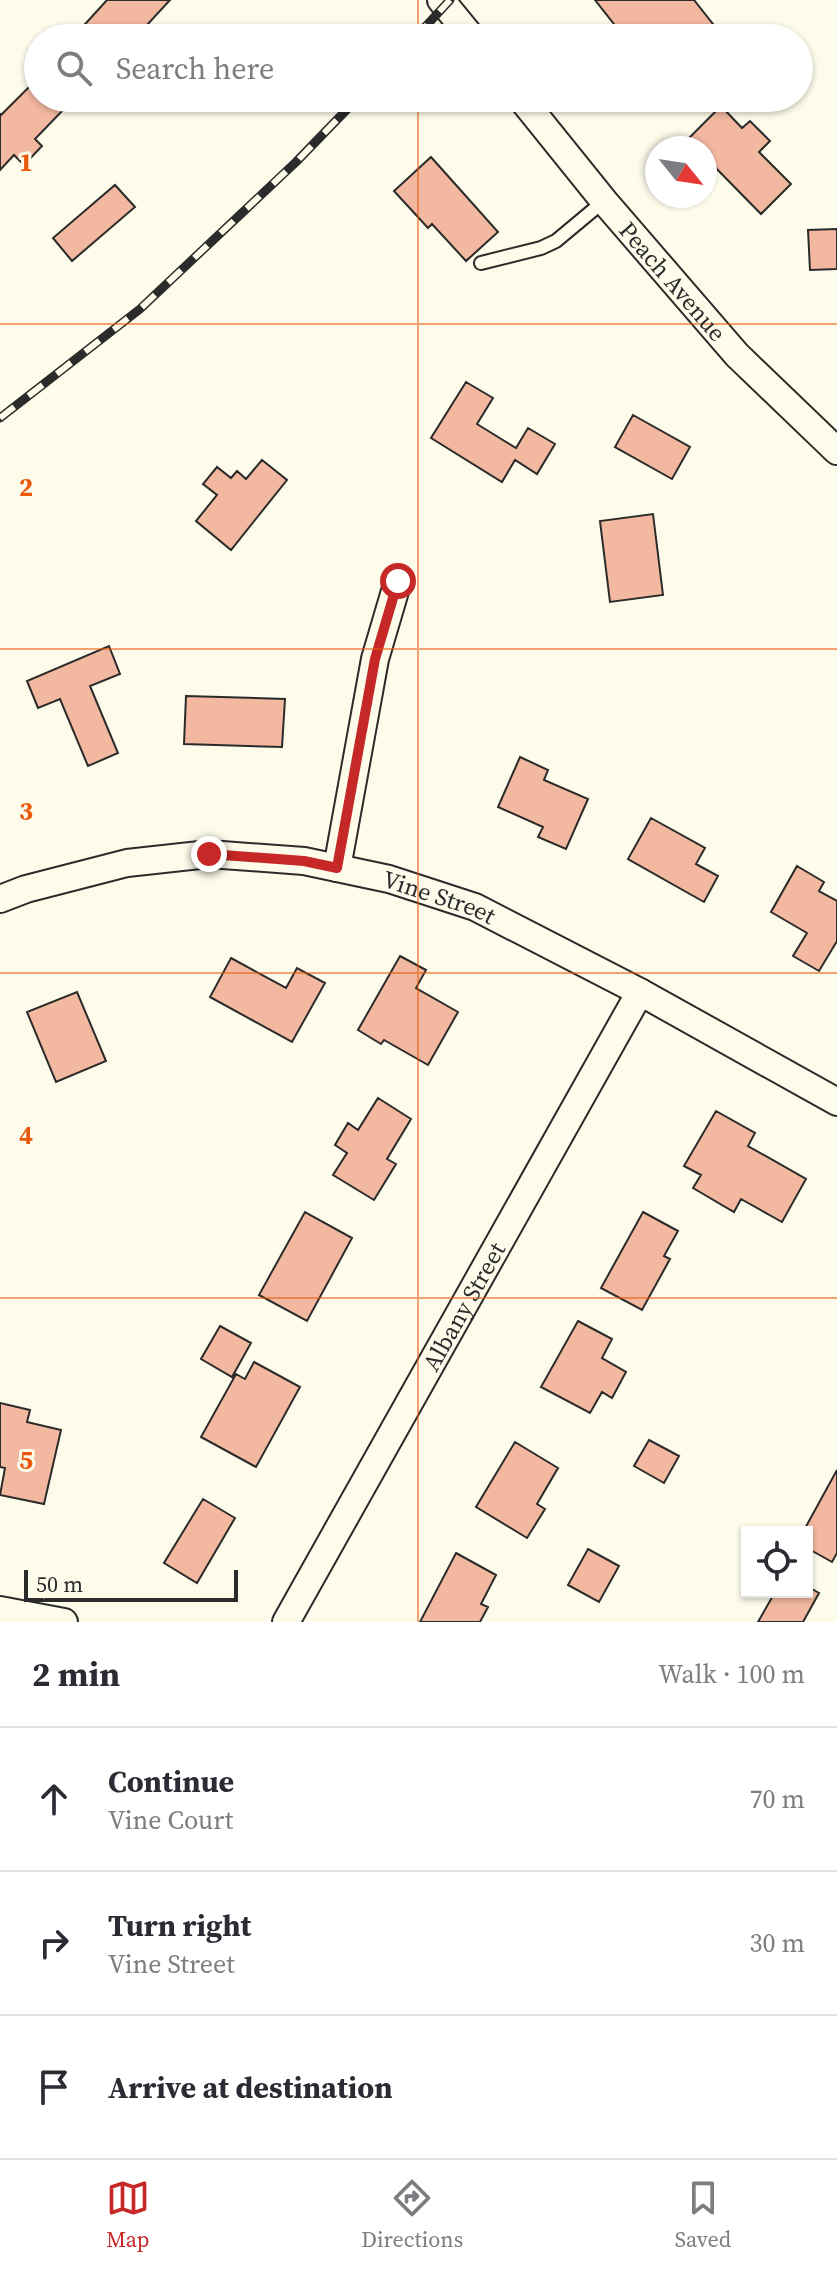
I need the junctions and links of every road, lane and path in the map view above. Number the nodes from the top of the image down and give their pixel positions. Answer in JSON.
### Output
{"nodes":[{"id":1,"x":441,"y":0,"type":"edge"},
{"id":2,"x":461,"y":24,"type":"edge"},
{"id":3,"x":532,"y":112,"type":"edge"},
{"id":4,"x":604,"y":201,"type":"junction"},
{"id":5,"x":481,"y":263,"type":"dead end"},
{"id":6,"x":837,"y":451,"type":"edge"},
{"id":7,"x":398,"y":581,"type":"dead end"},
{"id":8,"x":337,"y":868,"type":"junction"},
{"id":9,"x":0,"y":899,"type":"edge"},
{"id":10,"x":640,"y":992,"type":"junction"},
{"id":11,"x":837,"y":1102,"type":"edge"},
{"id":12,"x":0,"y":1610,"type":"edge"},
{"id":13,"x":64,"y":1622,"type":"edge"},
{"id":14,"x":286,"y":1622,"type":"edge"}],
"edges":[{"from":1,"to":2,"type":"street"},
{"from":3,"to":4,"type":"street","name":"Peach Avenue"},
{"from":4,"to":5,"type":"lane"},
{"from":4,"to":6,"type":"street","name":"Peach Avenue"},
{"from":7,"to":8,"type":"street"},
{"from":8,"to":9,"type":"street","name":"Vine Street"},
{"from":8,"to":10,"type":"street","name":"Vine Street"},
{"from":10,"to":11,"type":"street","name":"Vine Street"},
{"from":10,"to":14,"type":"street","name":"Albany Street"},
{"from":12,"to":13,"type":"street"}]}
